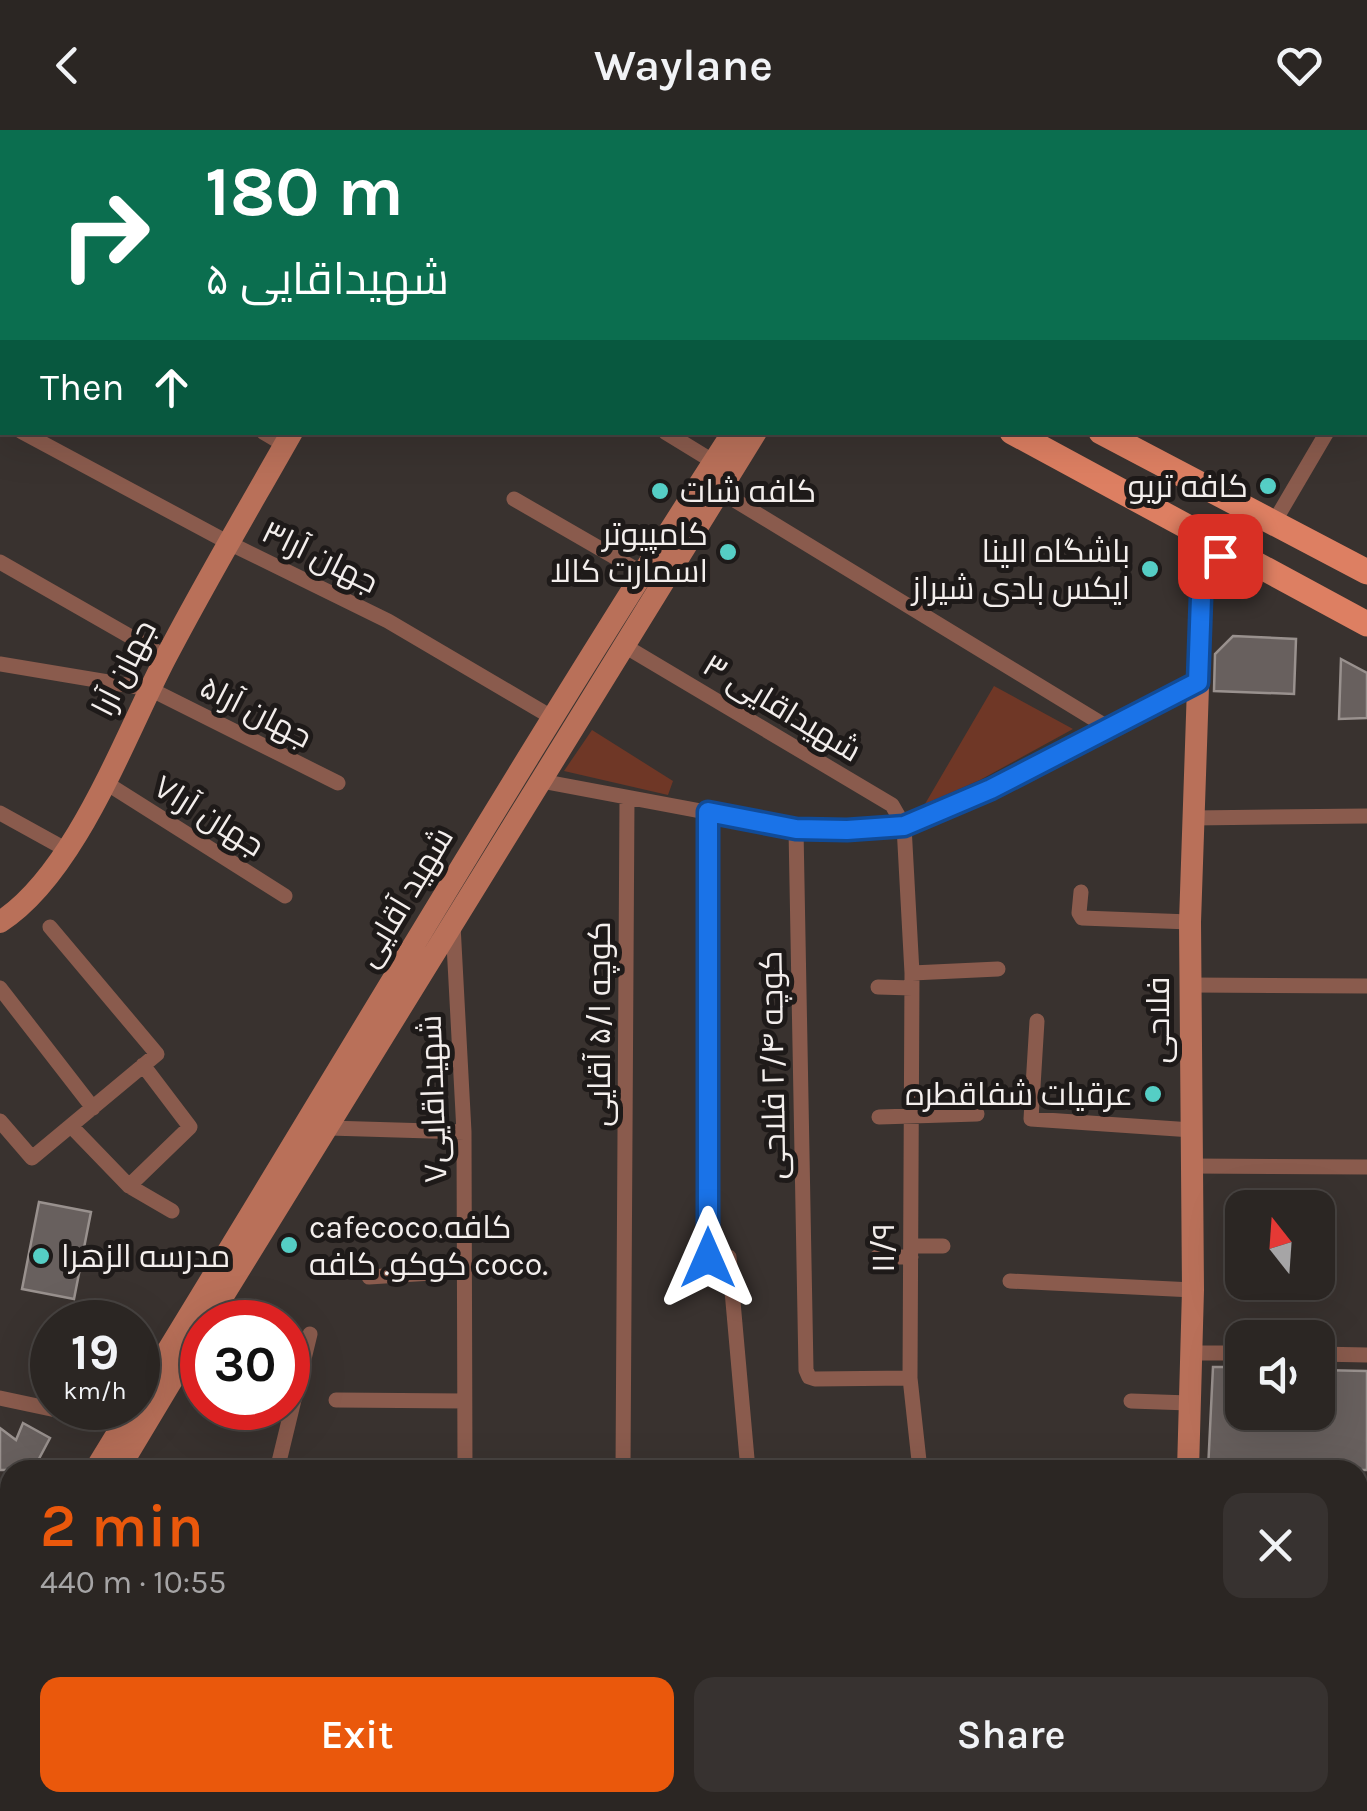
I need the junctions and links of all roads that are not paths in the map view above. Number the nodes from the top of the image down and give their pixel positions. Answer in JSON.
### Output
{"nodes":[{"id":1,"x":28,"y":435,"type":"edge"},
{"id":2,"x":668,"y":435,"type":"edge"},
{"id":3,"x":732,"y":435,"type":"edge"},
{"id":4,"x":754,"y":435,"type":"edge"},
{"id":5,"x":1018,"y":435,"type":"edge"},
{"id":6,"x":1107,"y":435,"type":"edge"},
{"id":7,"x":1326,"y":435,"type":"edge"},
{"id":8,"x":288,"y":439,"type":"edge"},
{"id":9,"x":721,"y":475,"type":"junction"},
{"id":10,"x":514,"y":499,"type":"dead end"},
{"id":11,"x":1273,"y":524,"type":"junction"},
{"id":12,"x":1193,"y":528,"type":"junction"},
{"id":13,"x":228,"y":543,"type":"junction"},
{"id":14,"x":1242,"y":556,"type":"junction"},
{"id":15,"x":0,"y":562,"type":"edge"},
{"id":16,"x":1202,"y":569,"type":"junction"},
{"id":17,"x":1367,"y":572,"type":"edge"},
{"id":18,"x":644,"y":574,"type":"junction"},
{"id":19,"x":1367,"y":624,"type":"edge"},
{"id":20,"x":623,"y":646,"type":"junction"},
{"id":21,"x":166,"y":657,"type":"junction"},
{"id":22,"x":0,"y":664,"type":"edge"},
{"id":23,"x":1198,"y":682,"type":"junction"},
{"id":24,"x":150,"y":689,"type":"junction"},
{"id":25,"x":553,"y":718,"type":"junction"},
{"id":26,"x":1106,"y":726,"type":"junction"},
{"id":27,"x":104,"y":781,"type":"junction"},
{"id":28,"x":541,"y":781,"type":"junction"},
{"id":29,"x":338,"y":784,"type":"dead end"},
{"id":30,"x":627,"y":798,"type":"junction"},
{"id":31,"x":708,"y":812,"type":"junction"},
{"id":32,"x":0,"y":813,"type":"edge"},
{"id":33,"x":1367,"y":816,"type":"edge"},
{"id":34,"x":1193,"y":818,"type":"junction"},
{"id":35,"x":904,"y":826,"type":"junction"},
{"id":36,"x":796,"y":829,"type":"junction"},
{"id":37,"x":67,"y":850,"type":"junction"},
{"id":38,"x":1081,"y":892,"type":"dead end"},
{"id":39,"x":285,"y":896,"type":"dead end"},
{"id":40,"x":0,"y":922,"type":"edge"},
{"id":41,"x":1190,"y":922,"type":"junction"},
{"id":42,"x":454,"y":925,"type":"junction"},
{"id":43,"x":50,"y":927,"type":"dead end"},
{"id":44,"x":998,"y":969,"type":"dead end"},
{"id":45,"x":912,"y":980,"type":"junction"},
{"id":46,"x":1191,"y":985,"type":"junction"},
{"id":47,"x":1367,"y":986,"type":"edge"},
{"id":48,"x":878,"y":987,"type":"dead end"},
{"id":49,"x":0,"y":988,"type":"edge"},
{"id":50,"x":1037,"y":1021,"type":"dead end"},
{"id":51,"x":143,"y":1065,"type":"junction"},
{"id":52,"x":93,"y":1108,"type":"junction"},
{"id":53,"x":977,"y":1114,"type":"dead end"},
{"id":54,"x":879,"y":1117,"type":"dead end"},
{"id":55,"x":909,"y":1118,"type":"junction"},
{"id":56,"x":0,"y":1122,"type":"edge"},
{"id":57,"x":71,"y":1126,"type":"junction"},
{"id":58,"x":329,"y":1128,"type":"junction"},
{"id":59,"x":1192,"y":1130,"type":"junction"},
{"id":60,"x":464,"y":1132,"type":"junction"},
{"id":61,"x":1192,"y":1166,"type":"junction"},
{"id":62,"x":1367,"y":1167,"type":"edge"},
{"id":63,"x":129,"y":1186,"type":"junction"},
{"id":64,"x":172,"y":1211,"type":"dead end"},
{"id":65,"x":943,"y":1246,"type":"dead end"},
{"id":66,"x":242,"y":1248,"type":"junction"},
{"id":67,"x":911,"y":1251,"type":"junction"},
{"id":68,"x":876,"y":1257,"type":"dead end"},
{"id":69,"x":708,"y":1258,"type":"dead end"},
{"id":70,"x":729,"y":1258,"type":"dead end"},
{"id":71,"x":464,"y":1271,"type":"junction"},
{"id":72,"x":369,"y":1277,"type":"dead end"},
{"id":73,"x":1010,"y":1281,"type":"dead end"},
{"id":74,"x":1194,"y":1290,"type":"junction"},
{"id":75,"x":217,"y":1300,"type":"edge"},
{"id":76,"x":1192,"y":1352,"type":"junction"},
{"id":77,"x":1225,"y":1353,"type":"edge"},
{"id":78,"x":1335,"y":1354,"type":"edge"},
{"id":79,"x":1367,"y":1355,"type":"edge"},
{"id":80,"x":180,"y":1367,"type":"edge"},
{"id":81,"x":160,"y":1368,"type":"edge"},
{"id":82,"x":910,"y":1378,"type":"junction"},
{"id":83,"x":0,"y":1398,"type":"edge"},
{"id":84,"x":336,"y":1400,"type":"dead end"},
{"id":85,"x":464,"y":1400,"type":"junction"},
{"id":86,"x":1131,"y":1401,"type":"dead end"},
{"id":87,"x":30,"y":1402,"type":"edge"},
{"id":88,"x":1190,"y":1403,"type":"junction"},
{"id":89,"x":119,"y":1430,"type":"edge"},
{"id":90,"x":287,"y":1430,"type":"edge"},
{"id":91,"x":101,"y":1460,"type":"edge"},
{"id":92,"x":124,"y":1460,"type":"edge"},
{"id":93,"x":279,"y":1460,"type":"edge"},
{"id":94,"x":465,"y":1460,"type":"edge"},
{"id":95,"x":623,"y":1460,"type":"edge"},
{"id":96,"x":747,"y":1460,"type":"edge"},
{"id":97,"x":919,"y":1460,"type":"edge"},
{"id":98,"x":1188,"y":1460,"type":"edge"}],
"edges":[{"from":1,"to":13,"type":"street","name":"جهان آرا۳"},
{"from":2,"to":9,"type":"street"},
{"from":3,"to":9,"type":"main road","name":"شهید آقایی"},
{"from":4,"to":9,"type":"main road","name":"شهید آقایی"},
{"from":5,"to":12,"type":"main road"},
{"from":6,"to":11,"type":"main road"},
{"from":7,"to":11,"type":"street"},
{"from":8,"to":13,"type":"main road","name":"جهان آرا"},
{"from":9,"to":18,"type":"main road","name":"شهید آقایی"},
{"from":9,"to":20,"type":"main road","name":"شهید آقایی"},
{"from":9,"to":26,"type":"street"},
{"from":10,"to":18,"type":"street"},
{"from":11,"to":17,"type":"main road"},
{"from":12,"to":14,"type":"main road"},
{"from":12,"to":16,"type":"main road","name":"فلاحی"},
{"from":13,"to":21,"type":"main road","name":"جهان آرا"},
{"from":13,"to":25,"type":"street","name":"جهان آرا۳"},
{"from":14,"to":16,"type":"main road"},
{"from":14,"to":19,"type":"main road"},
{"from":15,"to":21,"type":"street"},
{"from":16,"to":23,"type":"main road","name":"فلاحی"},
{"from":18,"to":25,"type":"main road","name":"شهید آقایی"},
{"from":20,"to":28,"type":"main road","name":"شهید آقایی"},
{"from":20,"to":35,"type":"street","name":"۳ شهیداقایی"},
{"from":21,"to":24,"type":"main road","name":"جهان آرا"},
{"from":22,"to":24,"type":"street","name":"جهان آرا۵"},
{"from":23,"to":26,"type":"street"},
{"from":23,"to":34,"type":"main road","name":"فلاحی"},
{"from":24,"to":27,"type":"main road","name":"جهان آرا"},
{"from":24,"to":29,"type":"street","name":"جهان آرا۵"},
{"from":25,"to":66,"type":"main road","name":"شهید آقایی"},
{"from":26,"to":35,"type":"street"},
{"from":27,"to":37,"type":"main road","name":"جهان آرا"},
{"from":27,"to":39,"type":"street","name":"جهان آرا۷"},
{"from":28,"to":30,"type":"street"},
{"from":28,"to":42,"type":"main road","name":"شهید آقایی"},
{"from":30,"to":31,"type":"street"},
{"from":30,"to":95,"type":"street","name":"کوچه ۵/۱ آقایی"},
{"from":31,"to":36,"type":"street"},
{"from":31,"to":69,"type":"street"},
{"from":32,"to":37,"type":"street"},
{"from":33,"to":34,"type":"street"},
{"from":34,"to":41,"type":"main road","name":"فلاحی"},
{"from":35,"to":36,"type":"street"},
{"from":35,"to":45,"type":"street","name":"۱۱/۹"},
{"from":36,"to":82,"type":"street","name":"کوچه ۲/۴ فلاحی"},
{"from":37,"to":40,"type":"main road","name":"جهان آرا"},
{"from":38,"to":41,"type":"street"},
{"from":41,"to":46,"type":"main road","name":"فلاحی"},
{"from":42,"to":58,"type":"main road","name":"شهید آقایی"},
{"from":42,"to":60,"type":"street","name":"شهیداقایی۷"},
{"from":43,"to":51,"type":"street"},
{"from":44,"to":45,"type":"street"},
{"from":45,"to":48,"type":"street"},
{"from":45,"to":55,"type":"street","name":"۱۱/۹"},
{"from":46,"to":47,"type":"street"},
{"from":46,"to":59,"type":"main road","name":"فلاحی"},
{"from":49,"to":52,"type":"street"},
{"from":50,"to":59,"type":"street"},
{"from":51,"to":52,"type":"street"},
{"from":51,"to":63,"type":"street"},
{"from":52,"to":57,"type":"street"},
{"from":53,"to":55,"type":"street"},
{"from":54,"to":55,"type":"street"},
{"from":55,"to":67,"type":"street","name":"۱۱/۹"},
{"from":56,"to":57,"type":"street"},
{"from":57,"to":63,"type":"street"},
{"from":58,"to":60,"type":"street"},
{"from":58,"to":66,"type":"main road","name":"شهید آقایی"},
{"from":59,"to":61,"type":"main road","name":"فلاحی"},
{"from":60,"to":71,"type":"street","name":"شهیداقایی۷"},
{"from":61,"to":62,"type":"street"},
{"from":61,"to":74,"type":"main road","name":"فلاحی"},
{"from":63,"to":64,"type":"street"},
{"from":65,"to":67,"type":"street"},
{"from":66,"to":75,"type":"main road","name":"شهید آقایی"},
{"from":66,"to":81,"type":"main road","name":"شهید آقایی"},
{"from":67,"to":68,"type":"street"},
{"from":67,"to":82,"type":"street","name":"۱۱/۹"},
{"from":70,"to":96,"type":"street"},
{"from":71,"to":72,"type":"street"},
{"from":71,"to":85,"type":"street","name":"شهیداقایی۷"},
{"from":73,"to":74,"type":"street"},
{"from":74,"to":76,"type":"main road","name":"فلاحی"},
{"from":76,"to":77,"type":"street"},
{"from":76,"to":88,"type":"main road","name":"فلاحی"},
{"from":78,"to":79,"type":"street"},
{"from":80,"to":92,"type":"main road"},
{"from":82,"to":97,"type":"street","name":"۱۱/۹"},
{"from":83,"to":87,"type":"street"},
{"from":84,"to":85,"type":"street"},
{"from":85,"to":94,"type":"street","name":"شهیداقایی۷"},
{"from":86,"to":88,"type":"street"},
{"from":88,"to":98,"type":"main road","name":"فلاحی"},
{"from":89,"to":91,"type":"main road"},
{"from":90,"to":93,"type":"street"}]}
